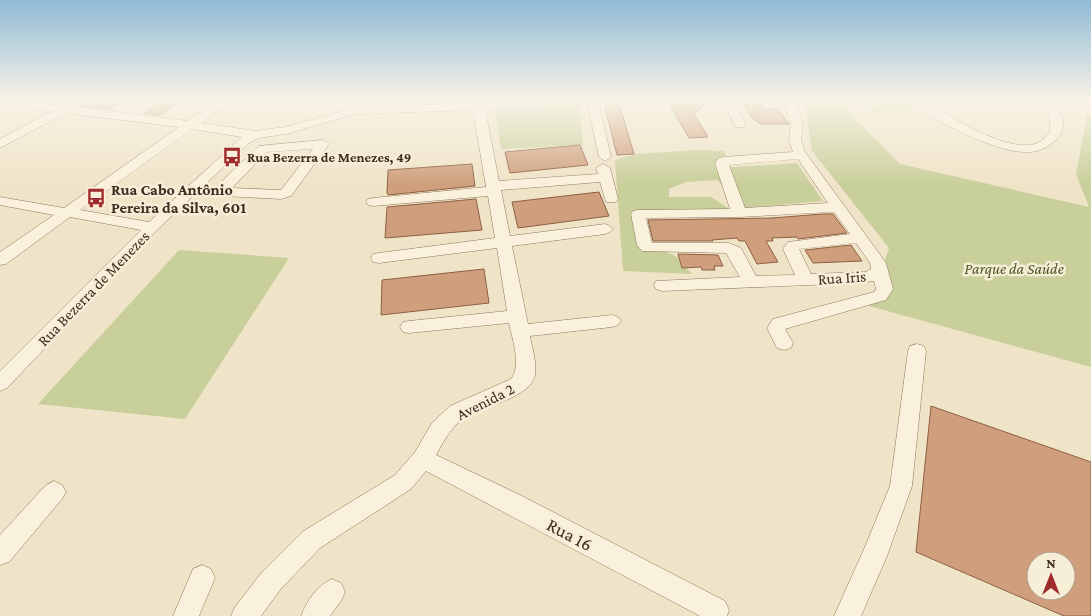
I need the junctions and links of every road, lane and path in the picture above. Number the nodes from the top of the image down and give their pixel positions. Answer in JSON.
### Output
{"nodes":[{"id":1,"x":29,"y":128,"type":"edge"},
{"id":2,"x":185,"y":128,"type":"edge"},
{"id":3,"x":207,"y":128,"type":"edge"},
{"id":4,"x":291,"y":128,"type":"edge"},
{"id":5,"x":315,"y":128,"type":"edge"},
{"id":6,"x":482,"y":128,"type":"edge"},
{"id":7,"x":598,"y":128,"type":"edge"},
{"id":8,"x":796,"y":128,"type":"edge"},
{"id":9,"x":966,"y":128,"type":"edge"},
{"id":10,"x":1058,"y":128,"type":"edge"},
{"id":11,"x":255,"y":135,"type":"junction"},
{"id":12,"x":0,"y":144,"type":"edge"},
{"id":13,"x":314,"y":144,"type":"junction"},
{"id":14,"x":801,"y":155,"type":"junction"},
{"id":15,"x":606,"y":177,"type":"junction"},
{"id":16,"x":493,"y":189,"type":"junction"},
{"id":17,"x":611,"y":199,"type":"dead end"},
{"id":18,"x":0,"y":201,"type":"edge"},
{"id":19,"x":373,"y":202,"type":"dead end"},
{"id":20,"x":837,"y":207,"type":"junction"},
{"id":21,"x":67,"y":212,"type":"junction"},
{"id":22,"x":739,"y":213,"type":"junction"},
{"id":23,"x":152,"y":227,"type":"junction"},
{"id":24,"x":604,"y":229,"type":"dead end"},
{"id":25,"x":860,"y":238,"type":"junction"},
{"id":26,"x":503,"y":242,"type":"junction"},
{"id":27,"x":379,"y":258,"type":"dead end"},
{"id":28,"x":0,"y":260,"type":"edge"},
{"id":29,"x":880,"y":271,"type":"junction"},
{"id":30,"x":806,"y":280,"type":"junction"},
{"id":31,"x":751,"y":282,"type":"junction"},
{"id":32,"x":662,"y":285,"type":"dead end"},
{"id":33,"x":612,"y":321,"type":"dead end"},
{"id":34,"x":518,"y":324,"type":"junction"},
{"id":35,"x":409,"y":327,"type":"dead end"},
{"id":36,"x":784,"y":343,"type":"dead end"},
{"id":37,"x":917,"y":351,"type":"dead end"},
{"id":38,"x":4,"y":374,"type":"edge"},
{"id":39,"x":422,"y":460,"type":"junction"},
{"id":40,"x":54,"y":492,"type":"dead end"},
{"id":41,"x":0,"y":553,"type":"edge"},
{"id":42,"x":202,"y":578,"type":"dead end"},
{"id":43,"x":332,"y":592,"type":"dead end"},
{"id":44,"x":716,"y":610,"type":"dead end"},
{"id":45,"x":186,"y":616,"type":"edge"},
{"id":46,"x":244,"y":616,"type":"edge"},
{"id":47,"x":314,"y":616,"type":"edge"},
{"id":48,"x":847,"y":616,"type":"edge"}],
"edges":[{"from":1,"to":12,"type":"street"},
{"from":2,"to":21,"type":"street"},
{"from":3,"to":11,"type":"street"},
{"from":4,"to":11,"type":"street"},
{"from":5,"to":13,"type":"street"},
{"from":6,"to":16,"type":"street","name":"Avenida 2"},
{"from":7,"to":15,"type":"street"},
{"from":8,"to":14,"type":"street","name":"Rua Iris"},
{"from":9,"to":10,"type":"street"},
{"from":11,"to":23,"type":"street","name":"Rua Bezerra de Menezes"},
{"from":13,"to":13,"type":"street"},
{"from":14,"to":20,"type":"street","name":"Rua Iris"},
{"from":14,"to":22,"type":"street"},
{"from":15,"to":16,"type":"street"},
{"from":15,"to":17,"type":"street"},
{"from":16,"to":19,"type":"street"},
{"from":16,"to":26,"type":"street","name":"Avenida 2"},
{"from":18,"to":21,"type":"street"},
{"from":20,"to":22,"type":"street"},
{"from":20,"to":25,"type":"street","name":"Rua Iris"},
{"from":21,"to":23,"type":"street"},
{"from":21,"to":28,"type":"street"},
{"from":22,"to":31,"type":"street"},
{"from":23,"to":38,"type":"street","name":"Rua Bezerra de Menezes"},
{"from":24,"to":26,"type":"street"},
{"from":25,"to":29,"type":"street","name":"Rua Iris"},
{"from":25,"to":30,"type":"street"},
{"from":26,"to":27,"type":"street"},
{"from":26,"to":34,"type":"street","name":"Avenida 2"},
{"from":29,"to":30,"type":"street","name":"Rua Iris"},
{"from":29,"to":36,"type":"street"},
{"from":30,"to":31,"type":"street","name":"Rua Iris"},
{"from":31,"to":32,"type":"street","name":"Rua Iris"},
{"from":33,"to":34,"type":"street"},
{"from":34,"to":35,"type":"street"},
{"from":34,"to":39,"type":"street","name":"Avenida 2"},
{"from":37,"to":48,"type":"street"},
{"from":39,"to":44,"type":"street","name":"Rua 16"},
{"from":39,"to":46,"type":"street","name":"Avenida 2"},
{"from":40,"to":41,"type":"street"},
{"from":42,"to":45,"type":"street"},
{"from":43,"to":47,"type":"street"}]}
